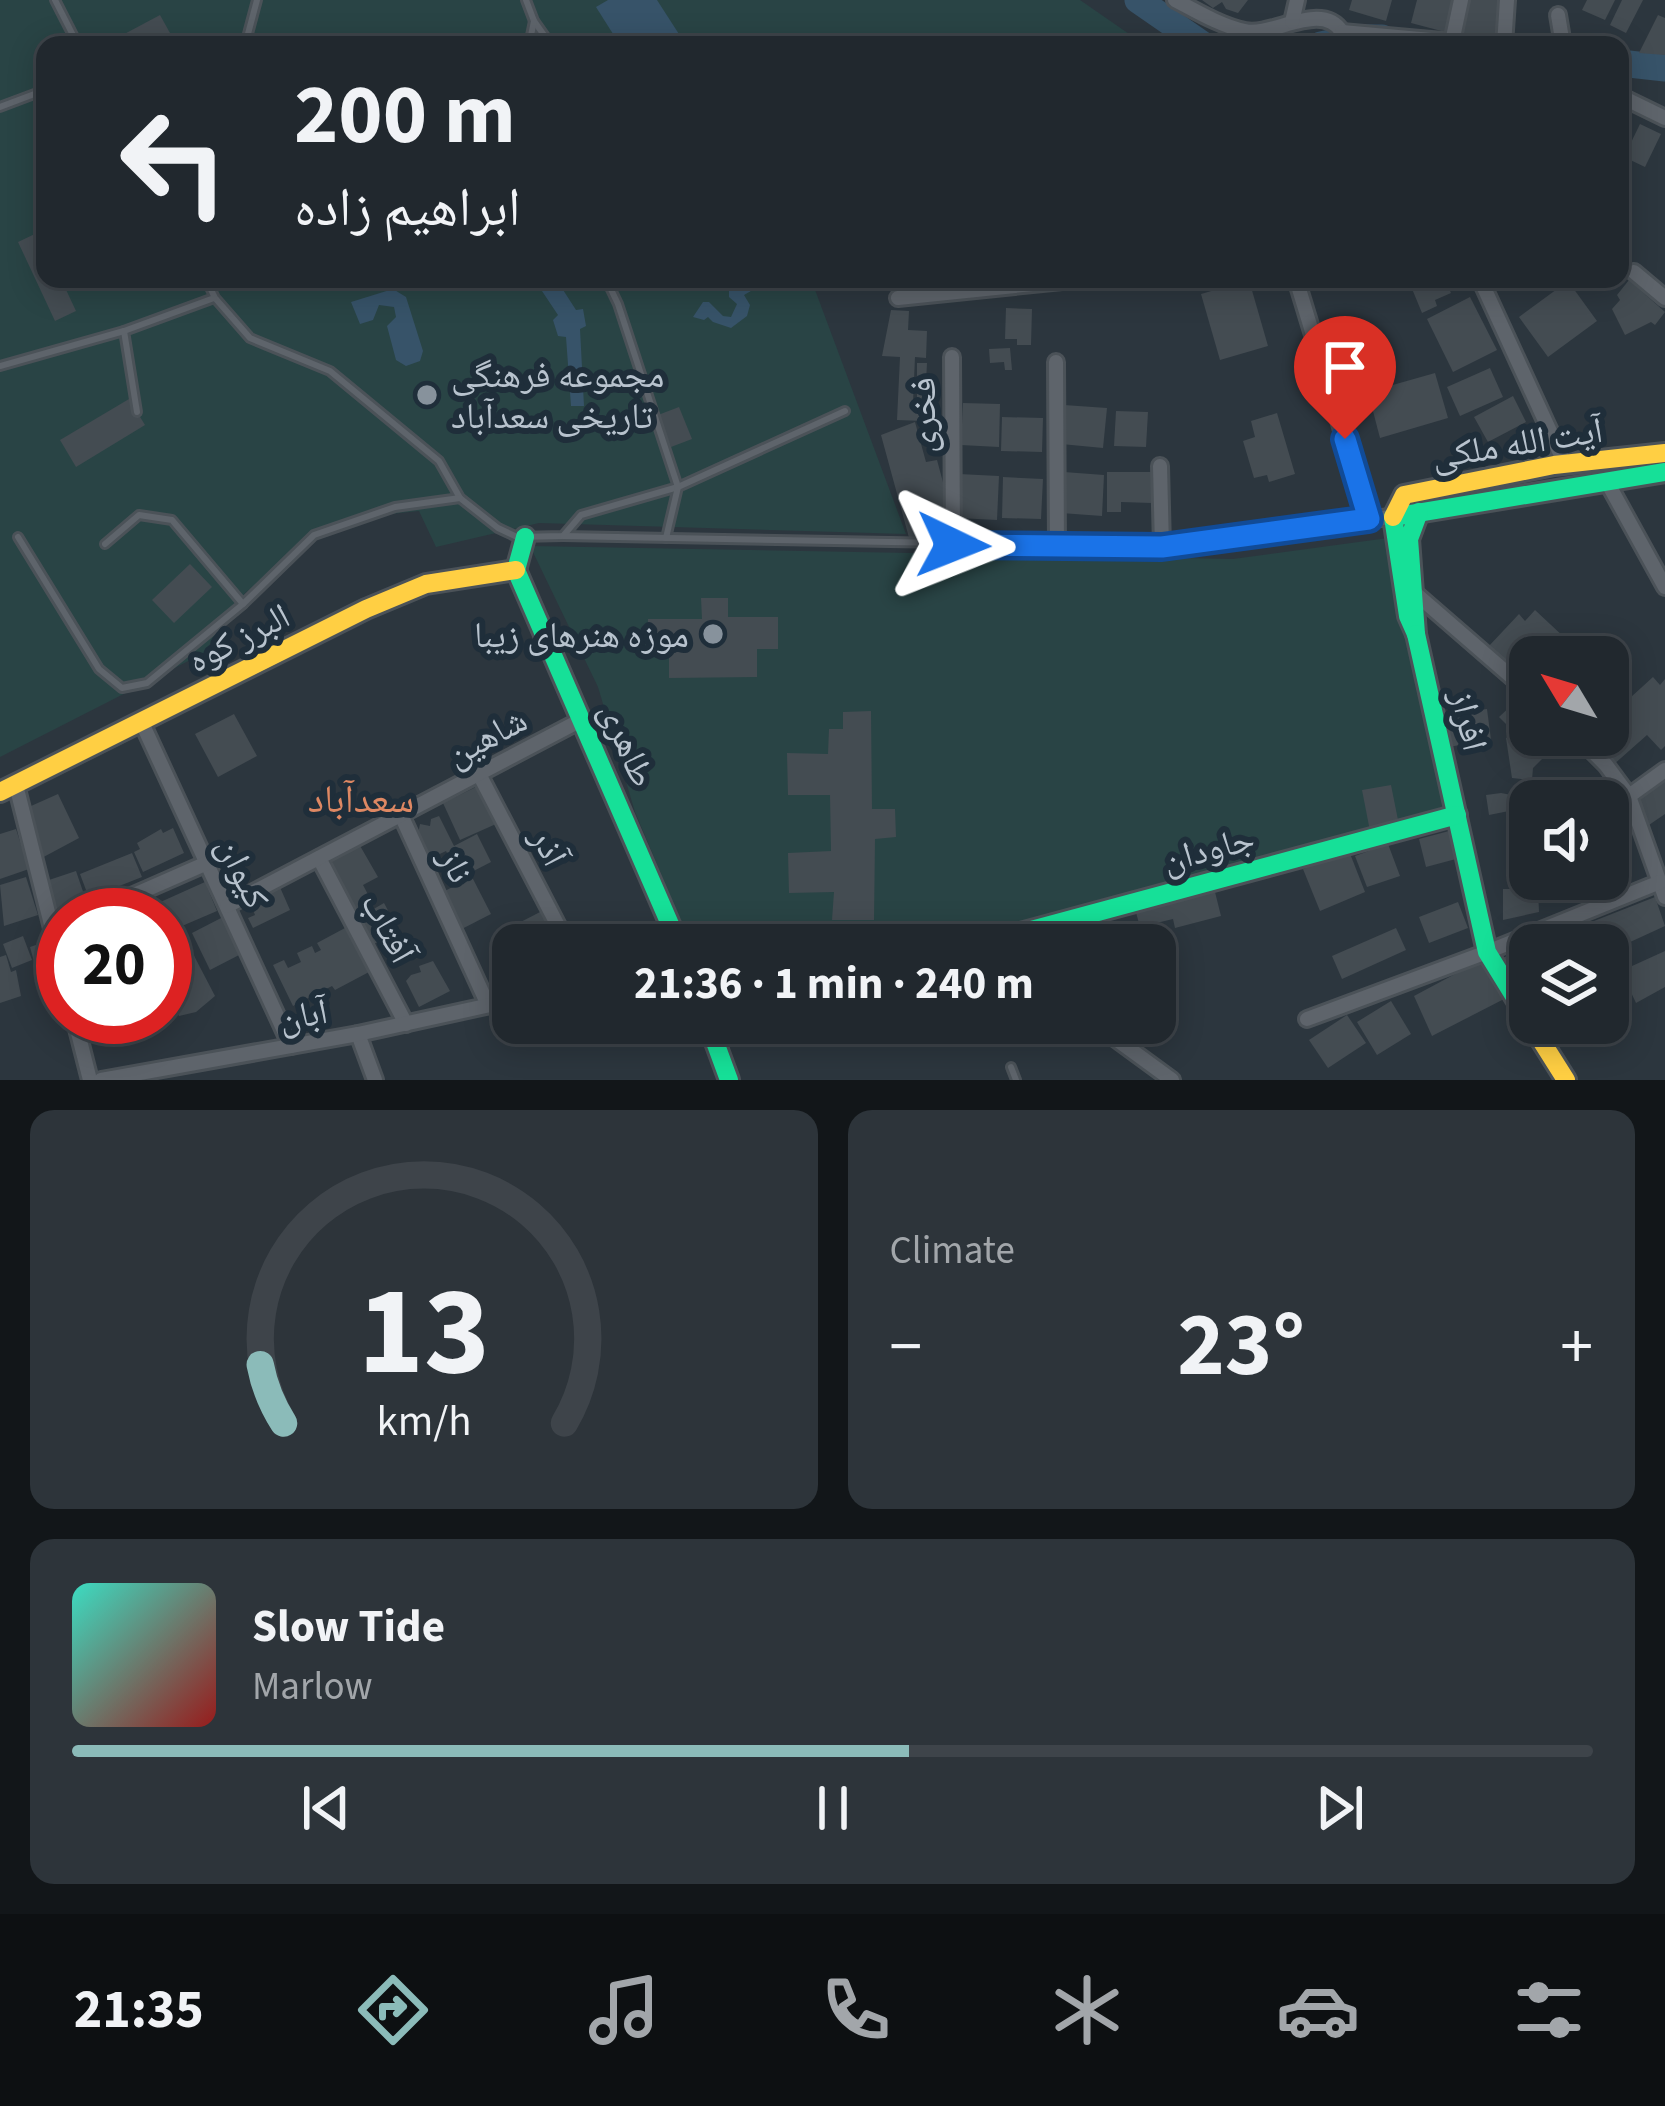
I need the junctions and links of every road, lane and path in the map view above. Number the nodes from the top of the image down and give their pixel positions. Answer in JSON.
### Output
{"nodes":[{"id":1,"x":56,"y":0,"type":"edge"},
{"id":2,"x":256,"y":0,"type":"edge"},
{"id":3,"x":526,"y":0,"type":"edge"},
{"id":4,"x":1175,"y":0,"type":"edge"},
{"id":5,"x":1297,"y":0,"type":"edge"},
{"id":6,"x":1461,"y":0,"type":"edge"},
{"id":7,"x":1507,"y":0,"type":"edge"},
{"id":8,"x":1558,"y":15,"type":"dead end"},
{"id":9,"x":534,"y":21,"type":"junction"},
{"id":10,"x":1292,"y":22,"type":"junction"},
{"id":11,"x":74,"y":36,"type":"edge"},
{"id":12,"x":247,"y":36,"type":"edge"},
{"id":13,"x":531,"y":36,"type":"edge"},
{"id":14,"x":545,"y":36,"type":"edge"},
{"id":15,"x":1340,"y":36,"type":"edge"},
{"id":16,"x":1453,"y":36,"type":"edge"},
{"id":17,"x":1505,"y":36,"type":"edge"},
{"id":18,"x":1562,"y":36,"type":"edge"},
{"id":19,"x":36,"y":93,"type":"edge"},
{"id":20,"x":1629,"y":100,"type":"edge"},
{"id":21,"x":0,"y":107,"type":"edge"},
{"id":22,"x":1665,"y":118,"type":"edge"},
{"id":23,"x":1634,"y":272,"type":"dead end"},
{"id":24,"x":210,"y":288,"type":"edge"},
{"id":25,"x":610,"y":288,"type":"edge"},
{"id":26,"x":995,"y":288,"type":"edge"},
{"id":27,"x":1299,"y":288,"type":"edge"},
{"id":28,"x":1484,"y":288,"type":"edge"},
{"id":29,"x":215,"y":298,"type":"junction"},
{"id":30,"x":898,"y":298,"type":"dead end"},
{"id":31,"x":1665,"y":298,"type":"edge"},
{"id":32,"x":124,"y":331,"type":"junction"},
{"id":33,"x":952,"y":357,"type":"dead end"},
{"id":34,"x":1056,"y":362,"type":"dead end"},
{"id":35,"x":0,"y":366,"type":"edge"},
{"id":36,"x":845,"y":411,"type":"dead end"},
{"id":37,"x":137,"y":412,"type":"dead end"},
{"id":38,"x":1665,"y":454,"type":"edge"},
{"id":39,"x":1564,"y":464,"type":"junction"},
{"id":40,"x":1160,"y":466,"type":"dead end"},
{"id":41,"x":1665,"y":472,"type":"edge"},
{"id":42,"x":1606,"y":480,"type":"junction"},
{"id":43,"x":678,"y":487,"type":"junction"},
{"id":44,"x":460,"y":498,"type":"junction"},
{"id":45,"x":1419,"y":512,"type":"junction"},
{"id":46,"x":1393,"y":517,"type":"junction"},
{"id":47,"x":1369,"y":519,"type":"junction"},
{"id":48,"x":563,"y":536,"type":"junction"},
{"id":49,"x":18,"y":537,"type":"dead end"},
{"id":50,"x":525,"y":537,"type":"junction"},
{"id":51,"x":666,"y":538,"type":"junction"},
{"id":52,"x":105,"y":544,"type":"dead end"},
{"id":53,"x":953,"y":545,"type":"junction"},
{"id":54,"x":1162,"y":547,"type":"junction"},
{"id":55,"x":1057,"y":548,"type":"junction"},
{"id":56,"x":516,"y":570,"type":"junction"},
{"id":57,"x":1665,"y":586,"type":"edge"},
{"id":58,"x":1416,"y":594,"type":"junction"},
{"id":59,"x":243,"y":604,"type":"junction"},
{"id":60,"x":1416,"y":634,"type":"junction"},
{"id":61,"x":1509,"y":675,"type":"edge"},
{"id":62,"x":583,"y":719,"type":"junction"},
{"id":63,"x":142,"y":723,"type":"junction"},
{"id":64,"x":1594,"y":756,"type":"edge"},
{"id":65,"x":1665,"y":770,"type":"edge"},
{"id":66,"x":479,"y":774,"type":"junction"},
{"id":67,"x":1615,"y":780,"type":"edge"},
{"id":68,"x":8,"y":788,"type":"edge"},
{"id":69,"x":1629,"y":796,"type":"joint"},
{"id":70,"x":1457,"y":814,"type":"junction"},
{"id":71,"x":401,"y":815,"type":"junction"},
{"id":72,"x":1658,"y":851,"type":"edge"},
{"id":73,"x":319,"y":858,"type":"junction"},
{"id":74,"x":207,"y":863,"type":"junction"},
{"id":75,"x":38,"y":888,"type":"edge"},
{"id":76,"x":151,"y":888,"type":"edge"},
{"id":77,"x":1664,"y":892,"type":"edge"},
{"id":78,"x":226,"y":906,"type":"junction"},
{"id":79,"x":557,"y":924,"type":"edge"},
{"id":80,"x":670,"y":924,"type":"edge"},
{"id":81,"x":1053,"y":924,"type":"edge"},
{"id":82,"x":1487,"y":952,"type":"junction"},
{"id":83,"x":1509,"y":985,"type":"edge"},
{"id":84,"x":492,"y":1004,"type":"edge"},
{"id":85,"x":488,"y":1005,"type":"junction"},
{"id":86,"x":1307,"y":1019,"type":"dead end"},
{"id":87,"x":406,"y":1024,"type":"junction"},
{"id":88,"x":358,"y":1034,"type":"junction"},
{"id":89,"x":81,"y":1044,"type":"edge"},
{"id":90,"x":716,"y":1044,"type":"edge"},
{"id":91,"x":1123,"y":1044,"type":"edge"},
{"id":92,"x":1546,"y":1044,"type":"edge"},
{"id":93,"x":291,"y":1046,"type":"junction"},
{"id":94,"x":1011,"y":1067,"type":"dead end"},
{"id":95,"x":90,"y":1080,"type":"edge"},
{"id":96,"x":101,"y":1080,"type":"edge"},
{"id":97,"x":375,"y":1080,"type":"edge"},
{"id":98,"x":729,"y":1080,"type":"edge"},
{"id":99,"x":1016,"y":1080,"type":"edge"},
{"id":100,"x":1172,"y":1080,"type":"edge"},
{"id":101,"x":1566,"y":1080,"type":"edge"}],
"edges":[{"from":1,"to":11,"type":"lane"},
{"from":2,"to":12,"type":"lane"},
{"from":3,"to":9,"type":"lane"},
{"from":4,"to":10,"type":"street"},
{"from":5,"to":10,"type":"street"},
{"from":6,"to":16,"type":"street"},
{"from":7,"to":17,"type":"street"},
{"from":8,"to":18,"type":"street"},
{"from":9,"to":13,"type":"lane"},
{"from":9,"to":14,"type":"lane"},
{"from":10,"to":15,"type":"street"},
{"from":19,"to":21,"type":"lane"},
{"from":20,"to":22,"type":"street"},
{"from":23,"to":31,"type":"street"},
{"from":24,"to":29,"type":"lane"},
{"from":25,"to":43,"type":"lane"},
{"from":26,"to":30,"type":"street"},
{"from":27,"to":47,"type":"street"},
{"from":28,"to":39,"type":"street"},
{"from":29,"to":32,"type":"lane"},
{"from":29,"to":44,"type":"lane"},
{"from":32,"to":35,"type":"lane"},
{"from":32,"to":37,"type":"lane"},
{"from":33,"to":53,"type":"street","name":"فخری"},
{"from":34,"to":55,"type":"street"},
{"from":36,"to":43,"type":"lane"},
{"from":38,"to":39,"type":"street","name":"آیت الله ملکی"},
{"from":39,"to":46,"type":"street","name":"آیت الله ملکی"},
{"from":40,"to":54,"type":"street"},
{"from":41,"to":42,"type":"street","name":"آیت الله ملکی"},
{"from":42,"to":45,"type":"street","name":"آیت الله ملکی"},
{"from":42,"to":57,"type":"street"},
{"from":43,"to":48,"type":"lane"},
{"from":43,"to":51,"type":"lane"},
{"from":44,"to":50,"type":"lane"},
{"from":44,"to":59,"type":"lane"},
{"from":45,"to":46,"type":"street","name":"آیت الله ملکی"},
{"from":45,"to":58,"type":"street","name":"افراز"},
{"from":46,"to":47,"type":"street","name":"آیت الله ملکی"},
{"from":46,"to":60,"type":"street","name":"افراز"},
{"from":47,"to":54,"type":"lane"},
{"from":48,"to":50,"type":"lane"},
{"from":48,"to":51,"type":"lane"},
{"from":49,"to":59,"type":"lane"},
{"from":50,"to":56,"type":"street"},
{"from":51,"to":53,"type":"lane"},
{"from":52,"to":59,"type":"lane"},
{"from":53,"to":55,"type":"lane"},
{"from":54,"to":55,"type":"lane"},
{"from":56,"to":62,"type":"street","name":"طاهری"},
{"from":56,"to":63,"type":"street","name":"البرز کوه"},
{"from":58,"to":60,"type":"street","name":"افراز"},
{"from":58,"to":61,"type":"street"},
{"from":60,"to":70,"type":"street","name":"افراز"},
{"from":62,"to":66,"type":"street","name":"شاهین"},
{"from":62,"to":80,"type":"street","name":"طاهری"},
{"from":63,"to":68,"type":"street","name":"البرز کوه"},
{"from":63,"to":74,"type":"street","name":"کیوان"},
{"from":64,"to":67,"type":"street"},
{"from":65,"to":69,"type":"street"},
{"from":66,"to":71,"type":"street","name":"شاهین"},
{"from":66,"to":79,"type":"street","name":"آذر"},
{"from":68,"to":75,"type":"street"},
{"from":69,"to":72,"type":"street"},
{"from":70,"to":81,"type":"street","name":"جاودان"},
{"from":70,"to":82,"type":"street","name":"افراز"},
{"from":71,"to":73,"type":"street","name":"شاهین"},
{"from":71,"to":85,"type":"street","name":"ناز"},
{"from":72,"to":77,"type":"street"},
{"from":73,"to":78,"type":"street","name":"شاهین"},
{"from":73,"to":87,"type":"street","name":"آفتاب"},
{"from":74,"to":76,"type":"street"},
{"from":74,"to":78,"type":"street","name":"کیوان"},
{"from":77,"to":82,"type":"street"},
{"from":78,"to":93,"type":"street","name":"کیوان"},
{"from":82,"to":83,"type":"street","name":"افراز"},
{"from":82,"to":86,"type":"street"},
{"from":84,"to":85,"type":"street","name":"آبان"},
{"from":85,"to":87,"type":"street","name":"آبان"},
{"from":87,"to":88,"type":"street","name":"آبان"},
{"from":88,"to":93,"type":"street","name":"آبان"},
{"from":88,"to":97,"type":"street"},
{"from":89,"to":95,"type":"street"},
{"from":90,"to":98,"type":"street"},
{"from":91,"to":100,"type":"street"},
{"from":92,"to":101,"type":"street","name":"افراز"},
{"from":93,"to":96,"type":"street","name":"آبان"},
{"from":94,"to":99,"type":"lane"}]}
